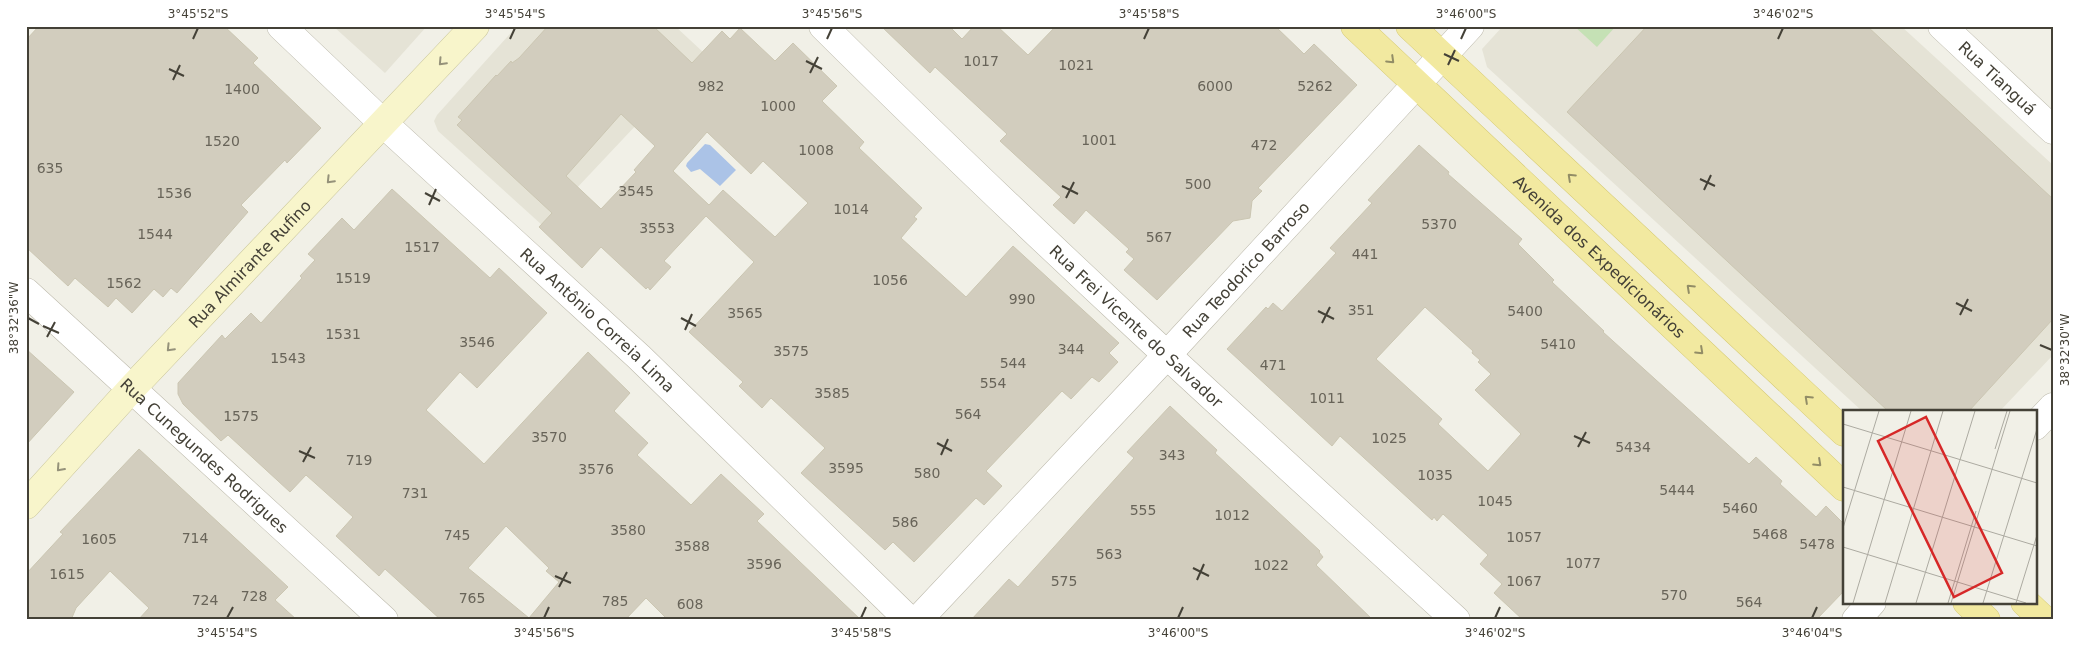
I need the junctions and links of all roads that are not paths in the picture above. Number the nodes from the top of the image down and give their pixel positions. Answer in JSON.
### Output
{"nodes":[{"id":1,"x":281,"y":26,"type":"edge"},
{"id":2,"x":475,"y":26,"type":"edge"},
{"id":3,"x":823,"y":26,"type":"edge"},
{"id":4,"x":1355,"y":26,"type":"edge"},
{"id":5,"x":1410,"y":26,"type":"edge"},
{"id":6,"x":1470,"y":26,"type":"edge"},
{"id":7,"x":1942,"y":26,"type":"edge"},
{"id":8,"x":1442,"y":56,"type":"junction"},
{"id":9,"x":1416,"y":84,"type":"junction"},
{"id":10,"x":384,"y":124,"type":"junction"},
{"id":11,"x":2053,"y":130,"type":"edge"},
{"id":12,"x":26,"y":292,"type":"edge"},
{"id":13,"x":1166,"y":356,"type":"junction"},
{"id":14,"x":132,"y":388,"type":"junction"},
{"id":15,"x":2053,"y":407,"type":"edge"},
{"id":16,"x":2036,"y":425,"type":"edge"},
{"id":17,"x":1843,"y":431,"type":"edge"},
{"id":18,"x":1843,"y":486,"type":"edge"},
{"id":19,"x":26,"y":505,"type":"edge"},
{"id":20,"x":1870,"y":604,"type":"edge"},
{"id":21,"x":1969,"y":604,"type":"edge"},
{"id":22,"x":2027,"y":604,"type":"edge"},
{"id":23,"x":384,"y":620,"type":"edge"},
{"id":24,"x":909,"y":620,"type":"edge"},
{"id":25,"x":918,"y":620,"type":"edge"},
{"id":26,"x":1456,"y":620,"type":"edge"},
{"id":27,"x":1856,"y":620,"type":"edge"},
{"id":28,"x":1986,"y":620,"type":"edge"},
{"id":29,"x":2044,"y":620,"type":"edge"}],
"edges":[{"from":1,"to":10,"type":"street","name":"Rua Antônio Correia Lima"},
{"from":2,"to":10,"type":"street","name":"Rua Almirante Rufino","one_way":true},
{"from":3,"to":13,"type":"street","name":"Rua Frei Vicente do Salvador"},
{"from":4,"to":9,"type":"main road","name":"Avenida dos Expedicionários","one_way":true},
{"from":5,"to":8,"type":"main road"},
{"from":6,"to":8,"type":"street","name":"Rua Teodorico Barroso"},
{"from":7,"to":11,"type":"street","name":"Rua Tianguá"},
{"from":8,"to":9,"type":"street","name":"Rua Teodorico Barroso"},
{"from":17,"to":8,"type":"main road","one_way":true},
{"from":9,"to":13,"type":"street","name":"Rua Teodorico Barroso"},
{"from":9,"to":18,"type":"main road","name":"Avenida dos Expedicionários","one_way":true},
{"from":10,"to":14,"type":"street","name":"Rua Almirante Rufino","one_way":true},
{"from":10,"to":24,"type":"street","name":"Rua Antônio Correia Lima"},
{"from":12,"to":14,"type":"street","name":"Rua Cunegundes Rodrigues"},
{"from":13,"to":25,"type":"street","name":"Rua Teodorico Barroso"},
{"from":13,"to":26,"type":"street","name":"Rua Frei Vicente do Salvador"},
{"from":14,"to":19,"type":"street","name":"Rua Almirante Rufino","one_way":true},
{"from":14,"to":23,"type":"street","name":"Rua Cunegundes Rodrigues"},
{"from":15,"to":16,"type":"street"},
{"from":20,"to":27,"type":"street"},
{"from":21,"to":28,"type":"main road"},
{"from":22,"to":29,"type":"main road"}]}
